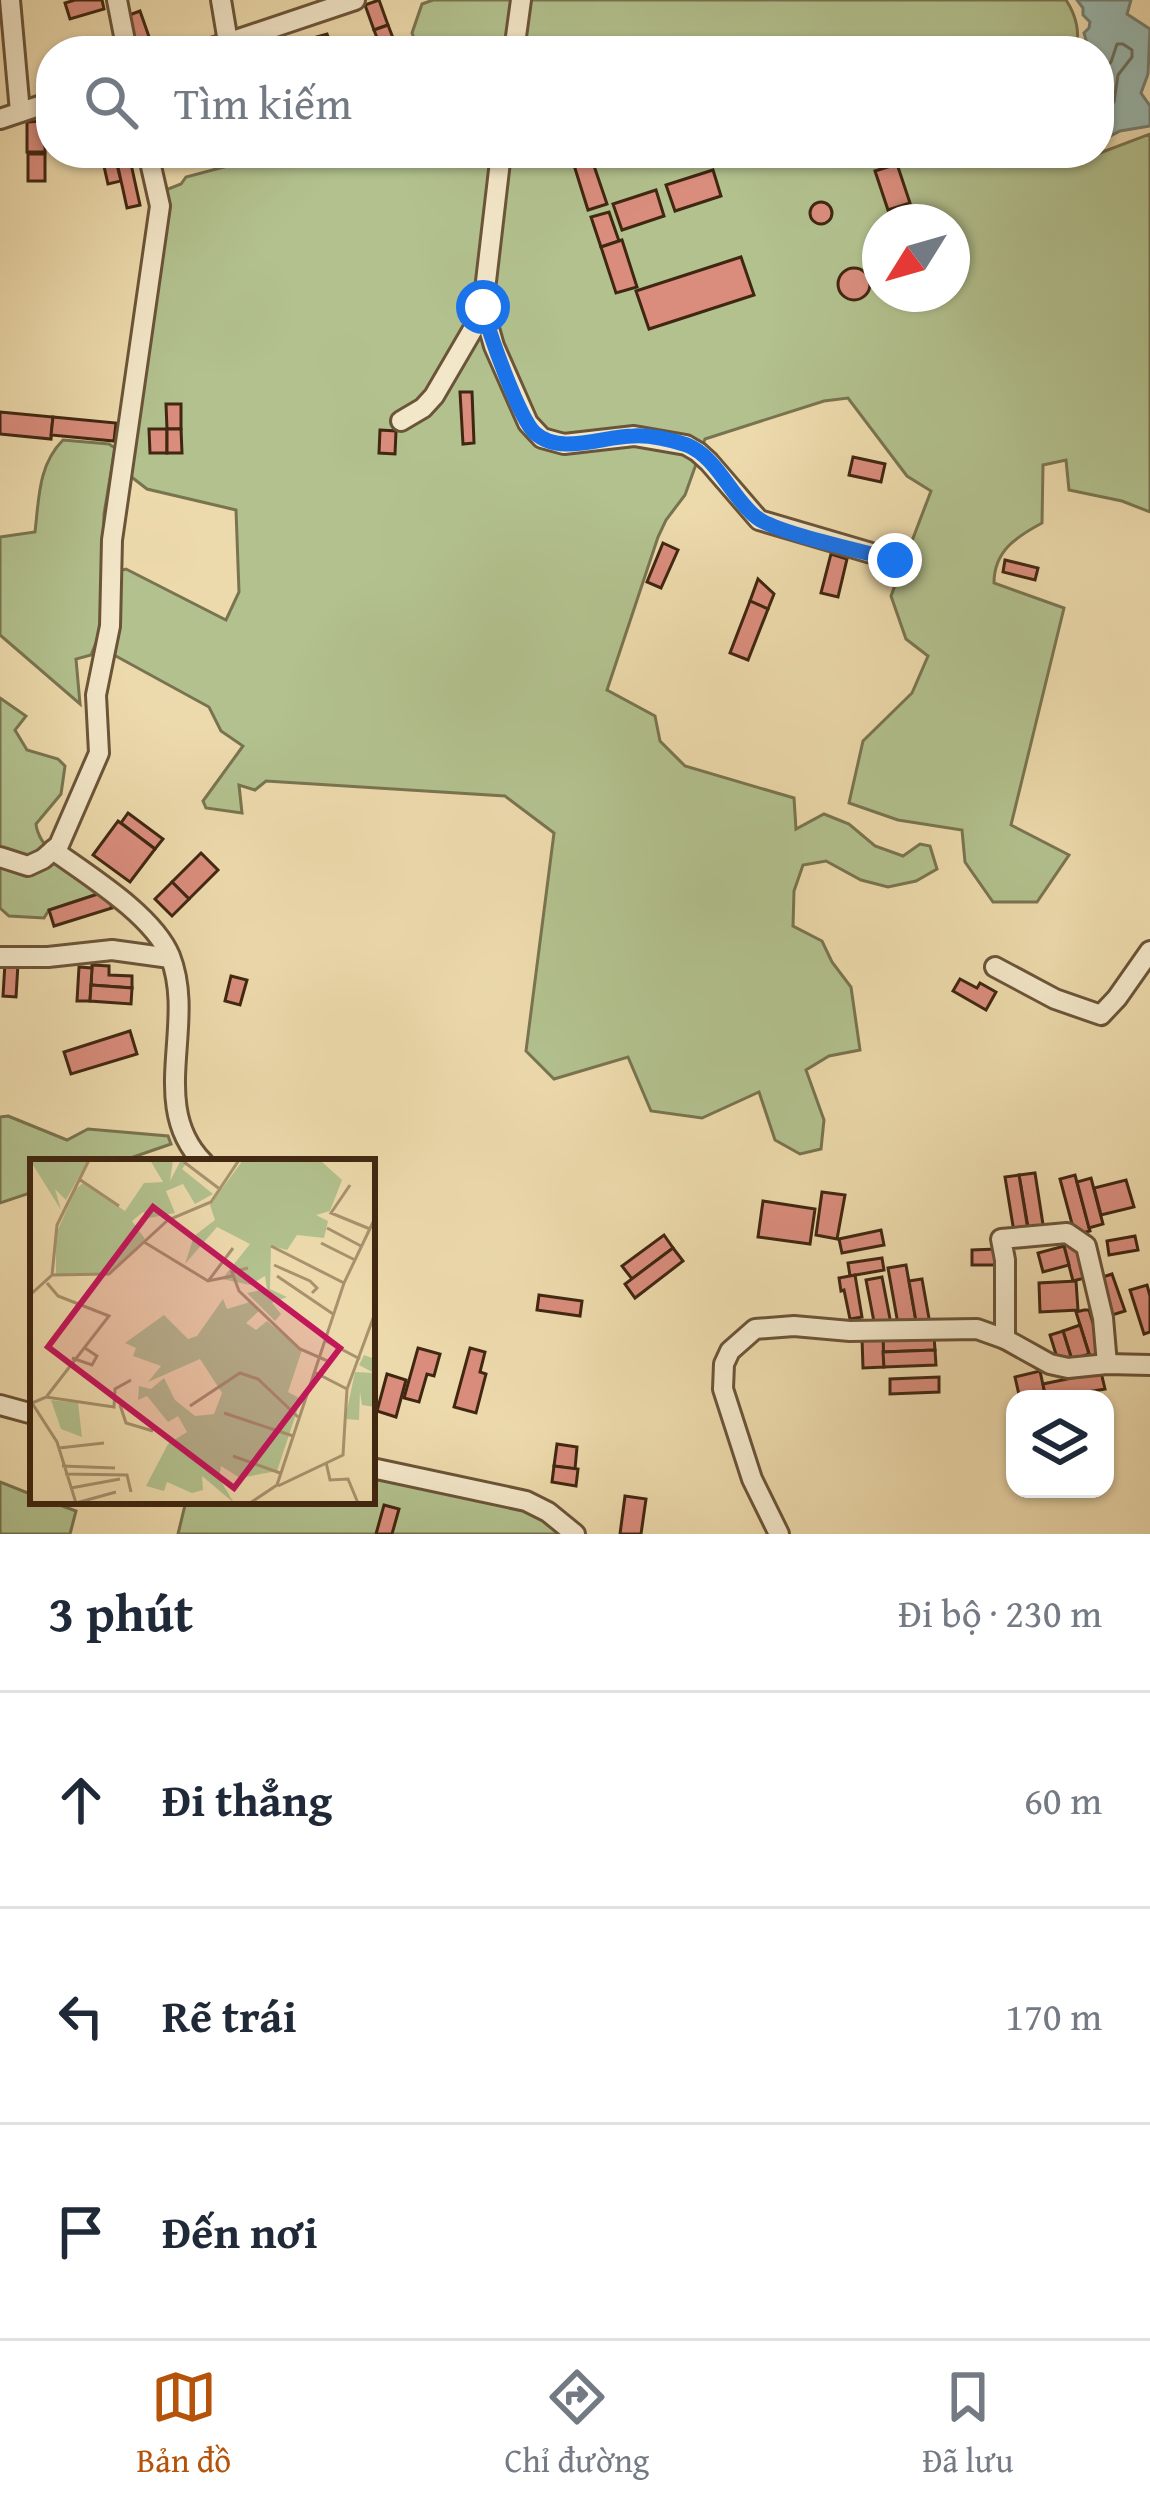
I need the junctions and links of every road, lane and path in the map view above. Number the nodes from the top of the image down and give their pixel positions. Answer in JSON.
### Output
{"nodes":[{"id":1,"x":10,"y":0,"type":"edge"},
{"id":2,"x":117,"y":0,"type":"edge"},
{"id":3,"x":221,"y":0,"type":"edge"},
{"id":4,"x":355,"y":0,"type":"edge"},
{"id":5,"x":521,"y":0,"type":"edge"},
{"id":6,"x":125,"y":36,"type":"edge"},
{"id":7,"x":227,"y":36,"type":"edge"},
{"id":8,"x":246,"y":36,"type":"edge"},
{"id":9,"x":516,"y":36,"type":"edge"},
{"id":10,"x":36,"y":107,"type":"edge"},
{"id":11,"x":20,"y":112,"type":"junction"},
{"id":12,"x":0,"y":118,"type":"edge"},
{"id":13,"x":151,"y":168,"type":"edge"},
{"id":14,"x":499,"y":168,"type":"edge"},
{"id":15,"x":483,"y":312,"type":"junction"},
{"id":16,"x":401,"y":421,"type":"dead end"},
{"id":17,"x":895,"y":560,"type":"dead end"},
{"id":18,"x":53,"y":850,"type":"junction"},
{"id":19,"x":0,"y":857,"type":"edge"},
{"id":20,"x":1150,"y":951,"type":"edge"},
{"id":21,"x":0,"y":957,"type":"edge"},
{"id":22,"x":170,"y":958,"type":"junction"},
{"id":23,"x":994,"y":967,"type":"dead end"},
{"id":24,"x":201,"y":1159,"type":"edge"},
{"id":25,"x":1005,"y":1339,"type":"junction"},
{"id":26,"x":1107,"y":1364,"type":"junction"},
{"id":27,"x":1150,"y":1365,"type":"edge"},
{"id":28,"x":0,"y":1405,"type":"edge"},
{"id":29,"x":30,"y":1413,"type":"edge"},
{"id":30,"x":375,"y":1469,"type":"edge"},
{"id":31,"x":574,"y":1534,"type":"edge"},
{"id":32,"x":779,"y":1534,"type":"edge"}],
"edges":[{"from":1,"to":11,"type":"street"},
{"from":2,"to":6,"type":"street"},
{"from":3,"to":7,"type":"street"},
{"from":4,"to":8,"type":"street"},
{"from":5,"to":9,"type":"street"},
{"from":10,"to":11,"type":"street"},
{"from":11,"to":12,"type":"street"},
{"from":13,"to":18,"type":"street"},
{"from":14,"to":15,"type":"street"},
{"from":15,"to":16,"type":"street"},
{"from":15,"to":17,"type":"street"},
{"from":18,"to":19,"type":"street"},
{"from":18,"to":22,"type":"street"},
{"from":20,"to":23,"type":"street"},
{"from":21,"to":22,"type":"street"},
{"from":22,"to":24,"type":"street"},
{"from":25,"to":26,"type":"street"},
{"from":25,"to":26,"type":"street"},
{"from":25,"to":32,"type":"street"},
{"from":26,"to":27,"type":"street"},
{"from":28,"to":29,"type":"street"},
{"from":30,"to":31,"type":"street"}]}
